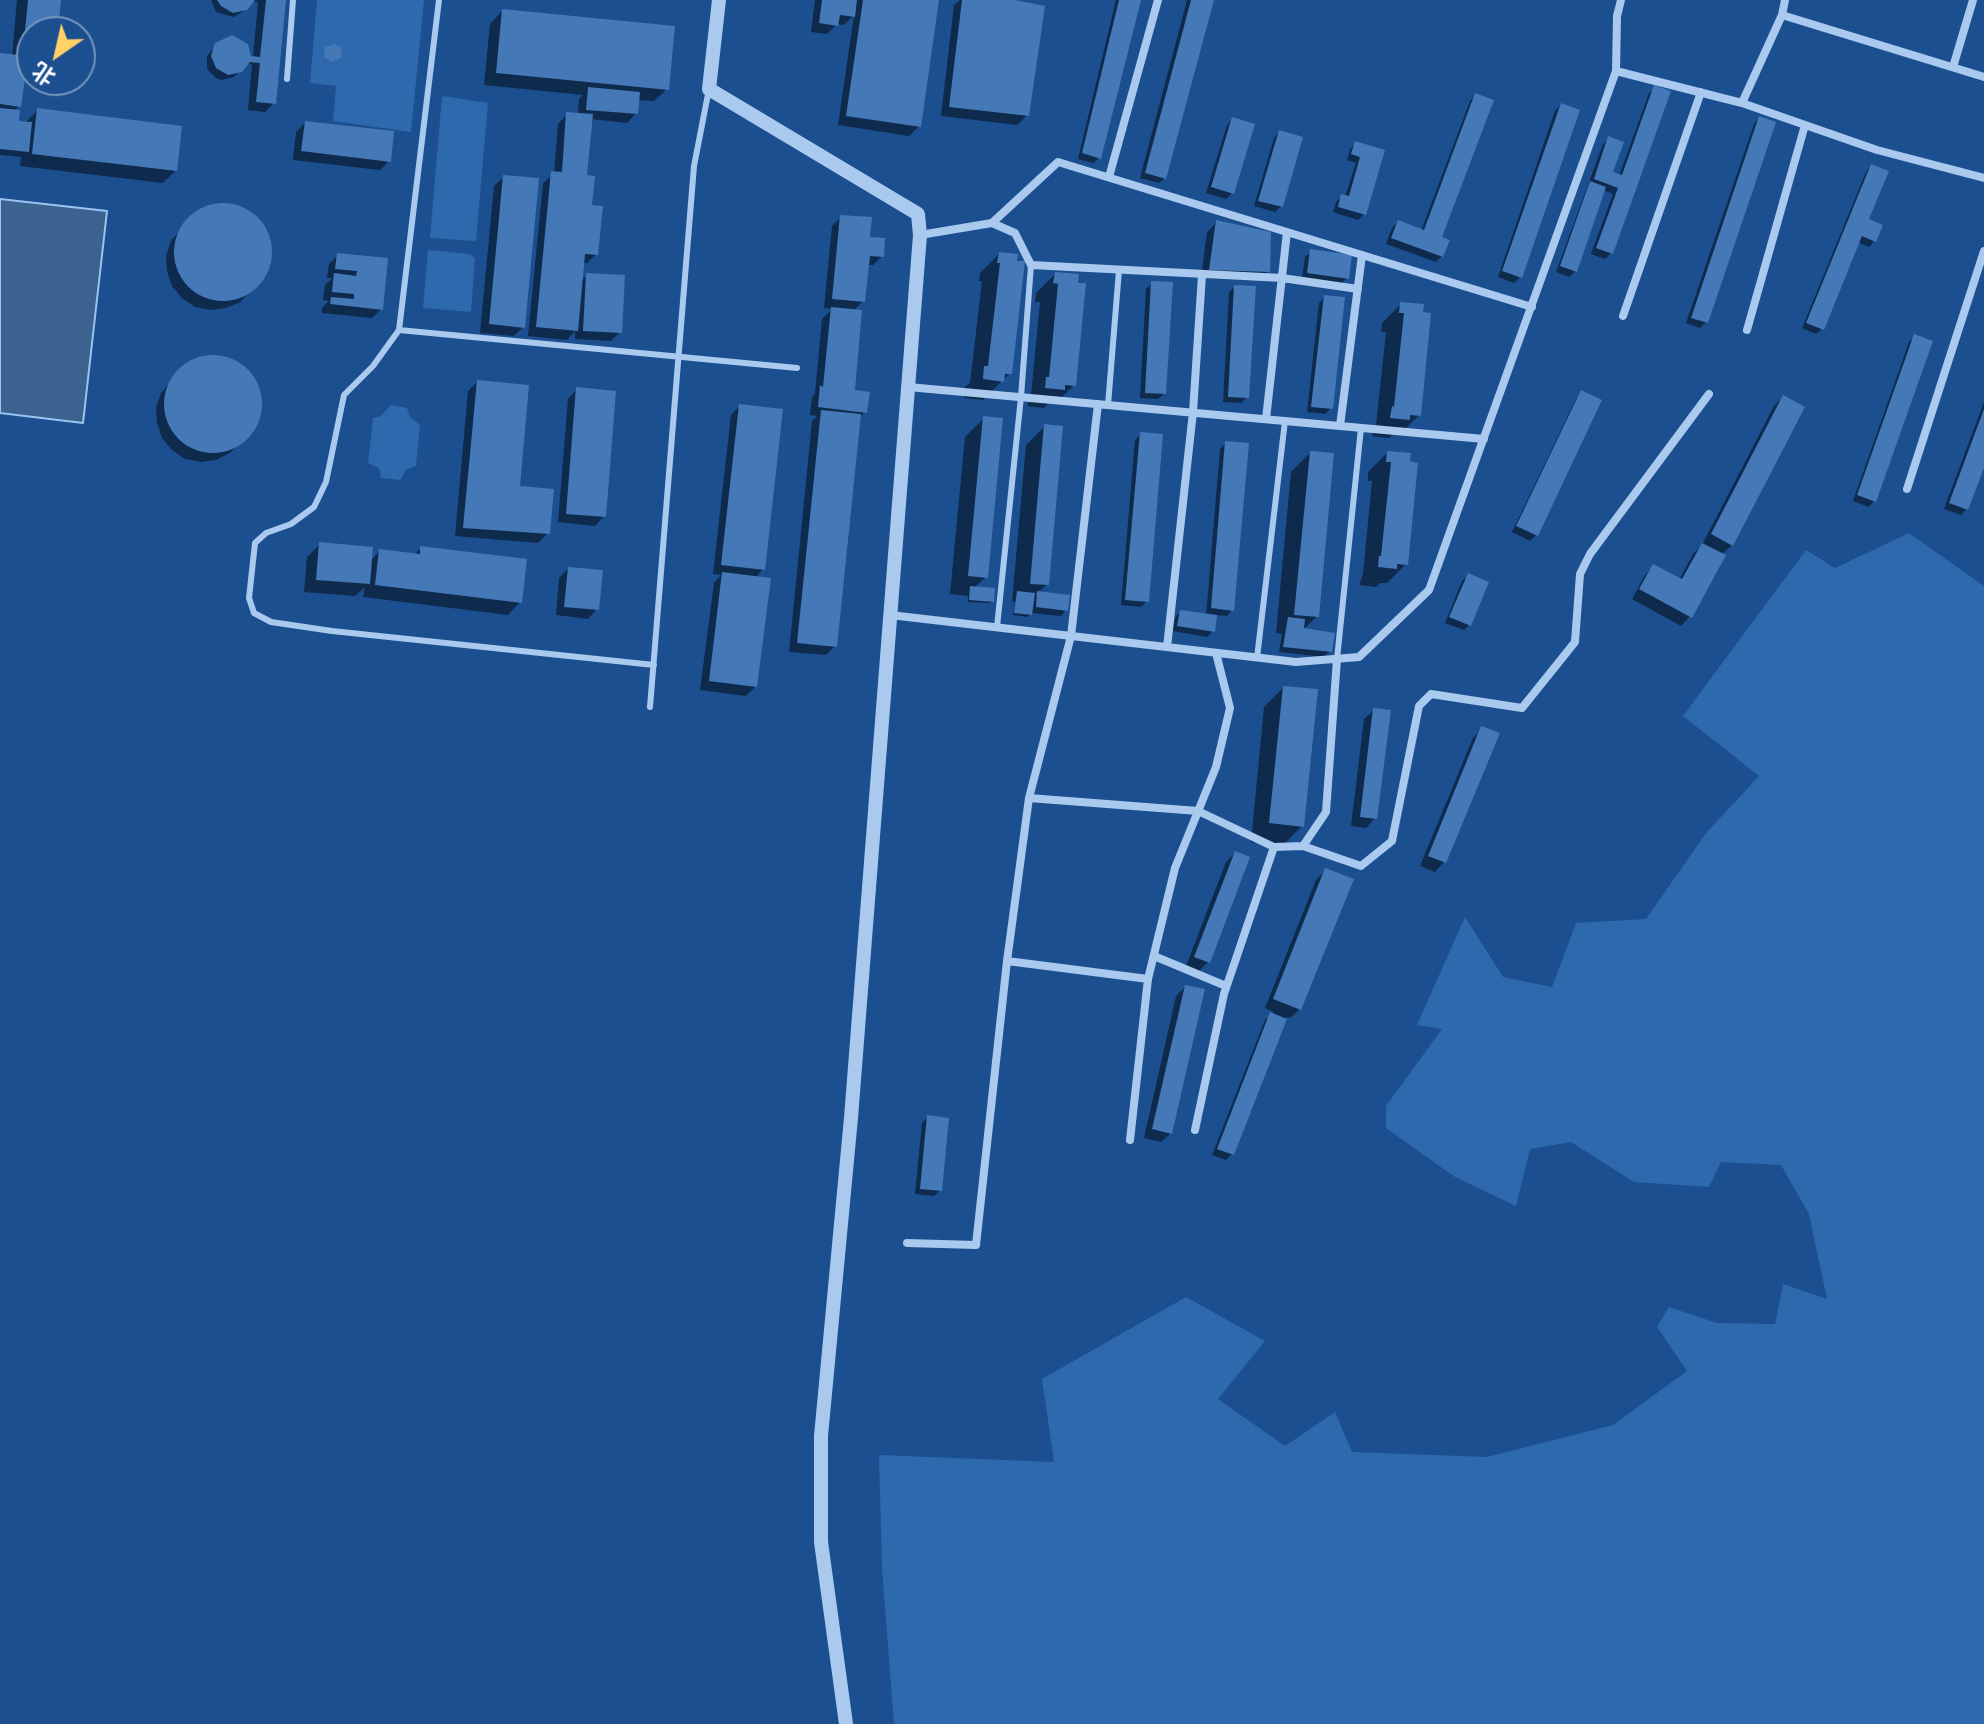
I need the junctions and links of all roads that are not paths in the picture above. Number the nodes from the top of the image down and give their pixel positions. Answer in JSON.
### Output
{"nodes":[{"id":1,"x":293,"y":0,"type":"edge"},
{"id":2,"x":439,"y":0,"type":"edge"},
{"id":3,"x":719,"y":0,"type":"edge"},
{"id":4,"x":1158,"y":0,"type":"edge"},
{"id":5,"x":1621,"y":0,"type":"edge"},
{"id":6,"x":1785,"y":0,"type":"edge"},
{"id":7,"x":1973,"y":0,"type":"edge"},
{"id":8,"x":1782,"y":15,"type":"junction"},
{"id":9,"x":1953,"y":67,"type":"junction"},
{"id":10,"x":1616,"y":71,"type":"junction"},
{"id":11,"x":1984,"y":77,"type":"edge"},
{"id":12,"x":287,"y":79,"type":"dead end"},
{"id":13,"x":709,"y":89,"type":"junction"},
{"id":14,"x":1701,"y":92,"type":"junction"},
{"id":15,"x":1742,"y":103,"type":"junction"},
{"id":16,"x":1805,"y":125,"type":"junction"},
{"id":17,"x":1109,"y":177,"type":"junction"},
{"id":18,"x":1984,"y":178,"type":"edge"},
{"id":19,"x":992,"y":223,"type":"junction"},
{"id":20,"x":1287,"y":232,"type":"junction"},
{"id":21,"x":920,"y":235,"type":"junction"},
{"id":22,"x":1984,"y":251,"type":"edge"},
{"id":23,"x":1362,"y":255,"type":"junction"},
{"id":24,"x":1031,"y":265,"type":"junction"},
{"id":25,"x":1119,"y":270,"type":"junction"},
{"id":26,"x":1202,"y":275,"type":"junction"},
{"id":27,"x":1282,"y":278,"type":"junction"},
{"id":28,"x":1358,"y":289,"type":"junction"},
{"id":29,"x":1532,"y":307,"type":"junction"},
{"id":30,"x":1623,"y":316,"type":"dead end"},
{"id":31,"x":399,"y":330,"type":"junction"},
{"id":32,"x":1747,"y":330,"type":"dead end"},
{"id":33,"x":680,"y":356,"type":"junction"},
{"id":34,"x":797,"y":368,"type":"dead end"},
{"id":35,"x":908,"y":387,"type":"junction"},
{"id":36,"x":1709,"y":394,"type":"dead end"},
{"id":37,"x":1021,"y":397,"type":"junction"},
{"id":38,"x":1103,"y":405,"type":"junction"},
{"id":39,"x":1193,"y":412,"type":"junction"},
{"id":40,"x":1266,"y":419,"type":"junction"},
{"id":41,"x":1285,"y":421,"type":"junction"},
{"id":42,"x":1340,"y":426,"type":"junction"},
{"id":43,"x":1361,"y":428,"type":"junction"},
{"id":44,"x":1484,"y":439,"type":"junction"},
{"id":45,"x":1907,"y":489,"type":"dead end"},
{"id":46,"x":890,"y":615,"type":"junction"},
{"id":47,"x":997,"y":627,"type":"junction"},
{"id":48,"x":1071,"y":636,"type":"junction"},
{"id":49,"x":1167,"y":647,"type":"junction"},
{"id":50,"x":1216,"y":653,"type":"junction"},
{"id":51,"x":1257,"y":658,"type":"junction"},
{"id":52,"x":1337,"y":659,"type":"junction"},
{"id":53,"x":654,"y":665,"type":"junction"},
{"id":54,"x":650,"y":707,"type":"dead end"},
{"id":55,"x":1029,"y":798,"type":"junction"},
{"id":56,"x":1198,"y":811,"type":"junction"},
{"id":57,"x":1303,"y":846,"type":"junction"},
{"id":58,"x":1274,"y":847,"type":"junction"},
{"id":59,"x":1154,"y":956,"type":"junction"},
{"id":60,"x":1007,"y":961,"type":"junction"},
{"id":61,"x":1148,"y":979,"type":"junction"},
{"id":62,"x":1226,"y":986,"type":"junction"},
{"id":63,"x":1195,"y":1130,"type":"dead end"},
{"id":64,"x":1130,"y":1140,"type":"dead end"},
{"id":65,"x":907,"y":1243,"type":"dead end"},
{"id":66,"x":846,"y":1724,"type":"edge"}],
"edges":[{"from":1,"to":12,"type":"lane"},
{"from":2,"to":31,"type":"lane"},
{"from":3,"to":13,"type":"street"},
{"from":4,"to":17,"type":"street"},
{"from":5,"to":10,"type":"street"},
{"from":6,"to":8,"type":"street"},
{"from":7,"to":9,"type":"street"},
{"from":8,"to":9,"type":"street"},
{"from":8,"to":15,"type":"street"},
{"from":9,"to":11,"type":"street"},
{"from":10,"to":14,"type":"street"},
{"from":10,"to":29,"type":"street"},
{"from":13,"to":21,"type":"street"},
{"from":13,"to":33,"type":"lane"},
{"from":14,"to":15,"type":"street"},
{"from":14,"to":30,"type":"street"},
{"from":15,"to":16,"type":"street"},
{"from":16,"to":18,"type":"street"},
{"from":16,"to":32,"type":"street"},
{"from":17,"to":19,"type":"street"},
{"from":17,"to":20,"type":"street"},
{"from":19,"to":21,"type":"street"},
{"from":19,"to":24,"type":"street"},
{"from":20,"to":23,"type":"street"},
{"from":20,"to":27,"type":"street"},
{"from":21,"to":35,"type":"street"},
{"from":22,"to":45,"type":"street"},
{"from":23,"to":28,"type":"street"},
{"from":23,"to":29,"type":"street"},
{"from":24,"to":25,"type":"street"},
{"from":24,"to":37,"type":"lane"},
{"from":25,"to":26,"type":"street"},
{"from":25,"to":38,"type":"lane"},
{"from":26,"to":27,"type":"street"},
{"from":26,"to":39,"type":"street"},
{"from":27,"to":28,"type":"street"},
{"from":27,"to":40,"type":"street"},
{"from":28,"to":42,"type":"street"},
{"from":29,"to":44,"type":"street"},
{"from":31,"to":33,"type":"lane"},
{"from":31,"to":53,"type":"lane"},
{"from":33,"to":34,"type":"lane"},
{"from":33,"to":53,"type":"lane"},
{"from":35,"to":37,"type":"street"},
{"from":35,"to":46,"type":"street"},
{"from":36,"to":57,"type":"street"},
{"from":37,"to":38,"type":"street"},
{"from":37,"to":47,"type":"lane"},
{"from":38,"to":39,"type":"street"},
{"from":38,"to":48,"type":"street"},
{"from":39,"to":40,"type":"street"},
{"from":39,"to":49,"type":"street"},
{"from":40,"to":41,"type":"street"},
{"from":41,"to":42,"type":"street"},
{"from":41,"to":51,"type":"lane"},
{"from":42,"to":43,"type":"street"},
{"from":43,"to":44,"type":"street"},
{"from":43,"to":52,"type":"lane"},
{"from":44,"to":52,"type":"street"},
{"from":46,"to":47,"type":"street"},
{"from":46,"to":66,"type":"street"},
{"from":47,"to":48,"type":"street"},
{"from":48,"to":49,"type":"street"},
{"from":48,"to":55,"type":"street"},
{"from":49,"to":50,"type":"street"},
{"from":50,"to":51,"type":"street"},
{"from":50,"to":56,"type":"street"},
{"from":51,"to":52,"type":"street"},
{"from":52,"to":57,"type":"street"},
{"from":53,"to":54,"type":"lane"},
{"from":55,"to":56,"type":"street"},
{"from":55,"to":60,"type":"street"},
{"from":56,"to":58,"type":"street"},
{"from":56,"to":59,"type":"street"},
{"from":57,"to":58,"type":"street"},
{"from":58,"to":62,"type":"street"},
{"from":59,"to":61,"type":"street"},
{"from":59,"to":62,"type":"street"},
{"from":60,"to":61,"type":"street"},
{"from":60,"to":65,"type":"street"},
{"from":61,"to":64,"type":"street"},
{"from":62,"to":63,"type":"street"}]}
